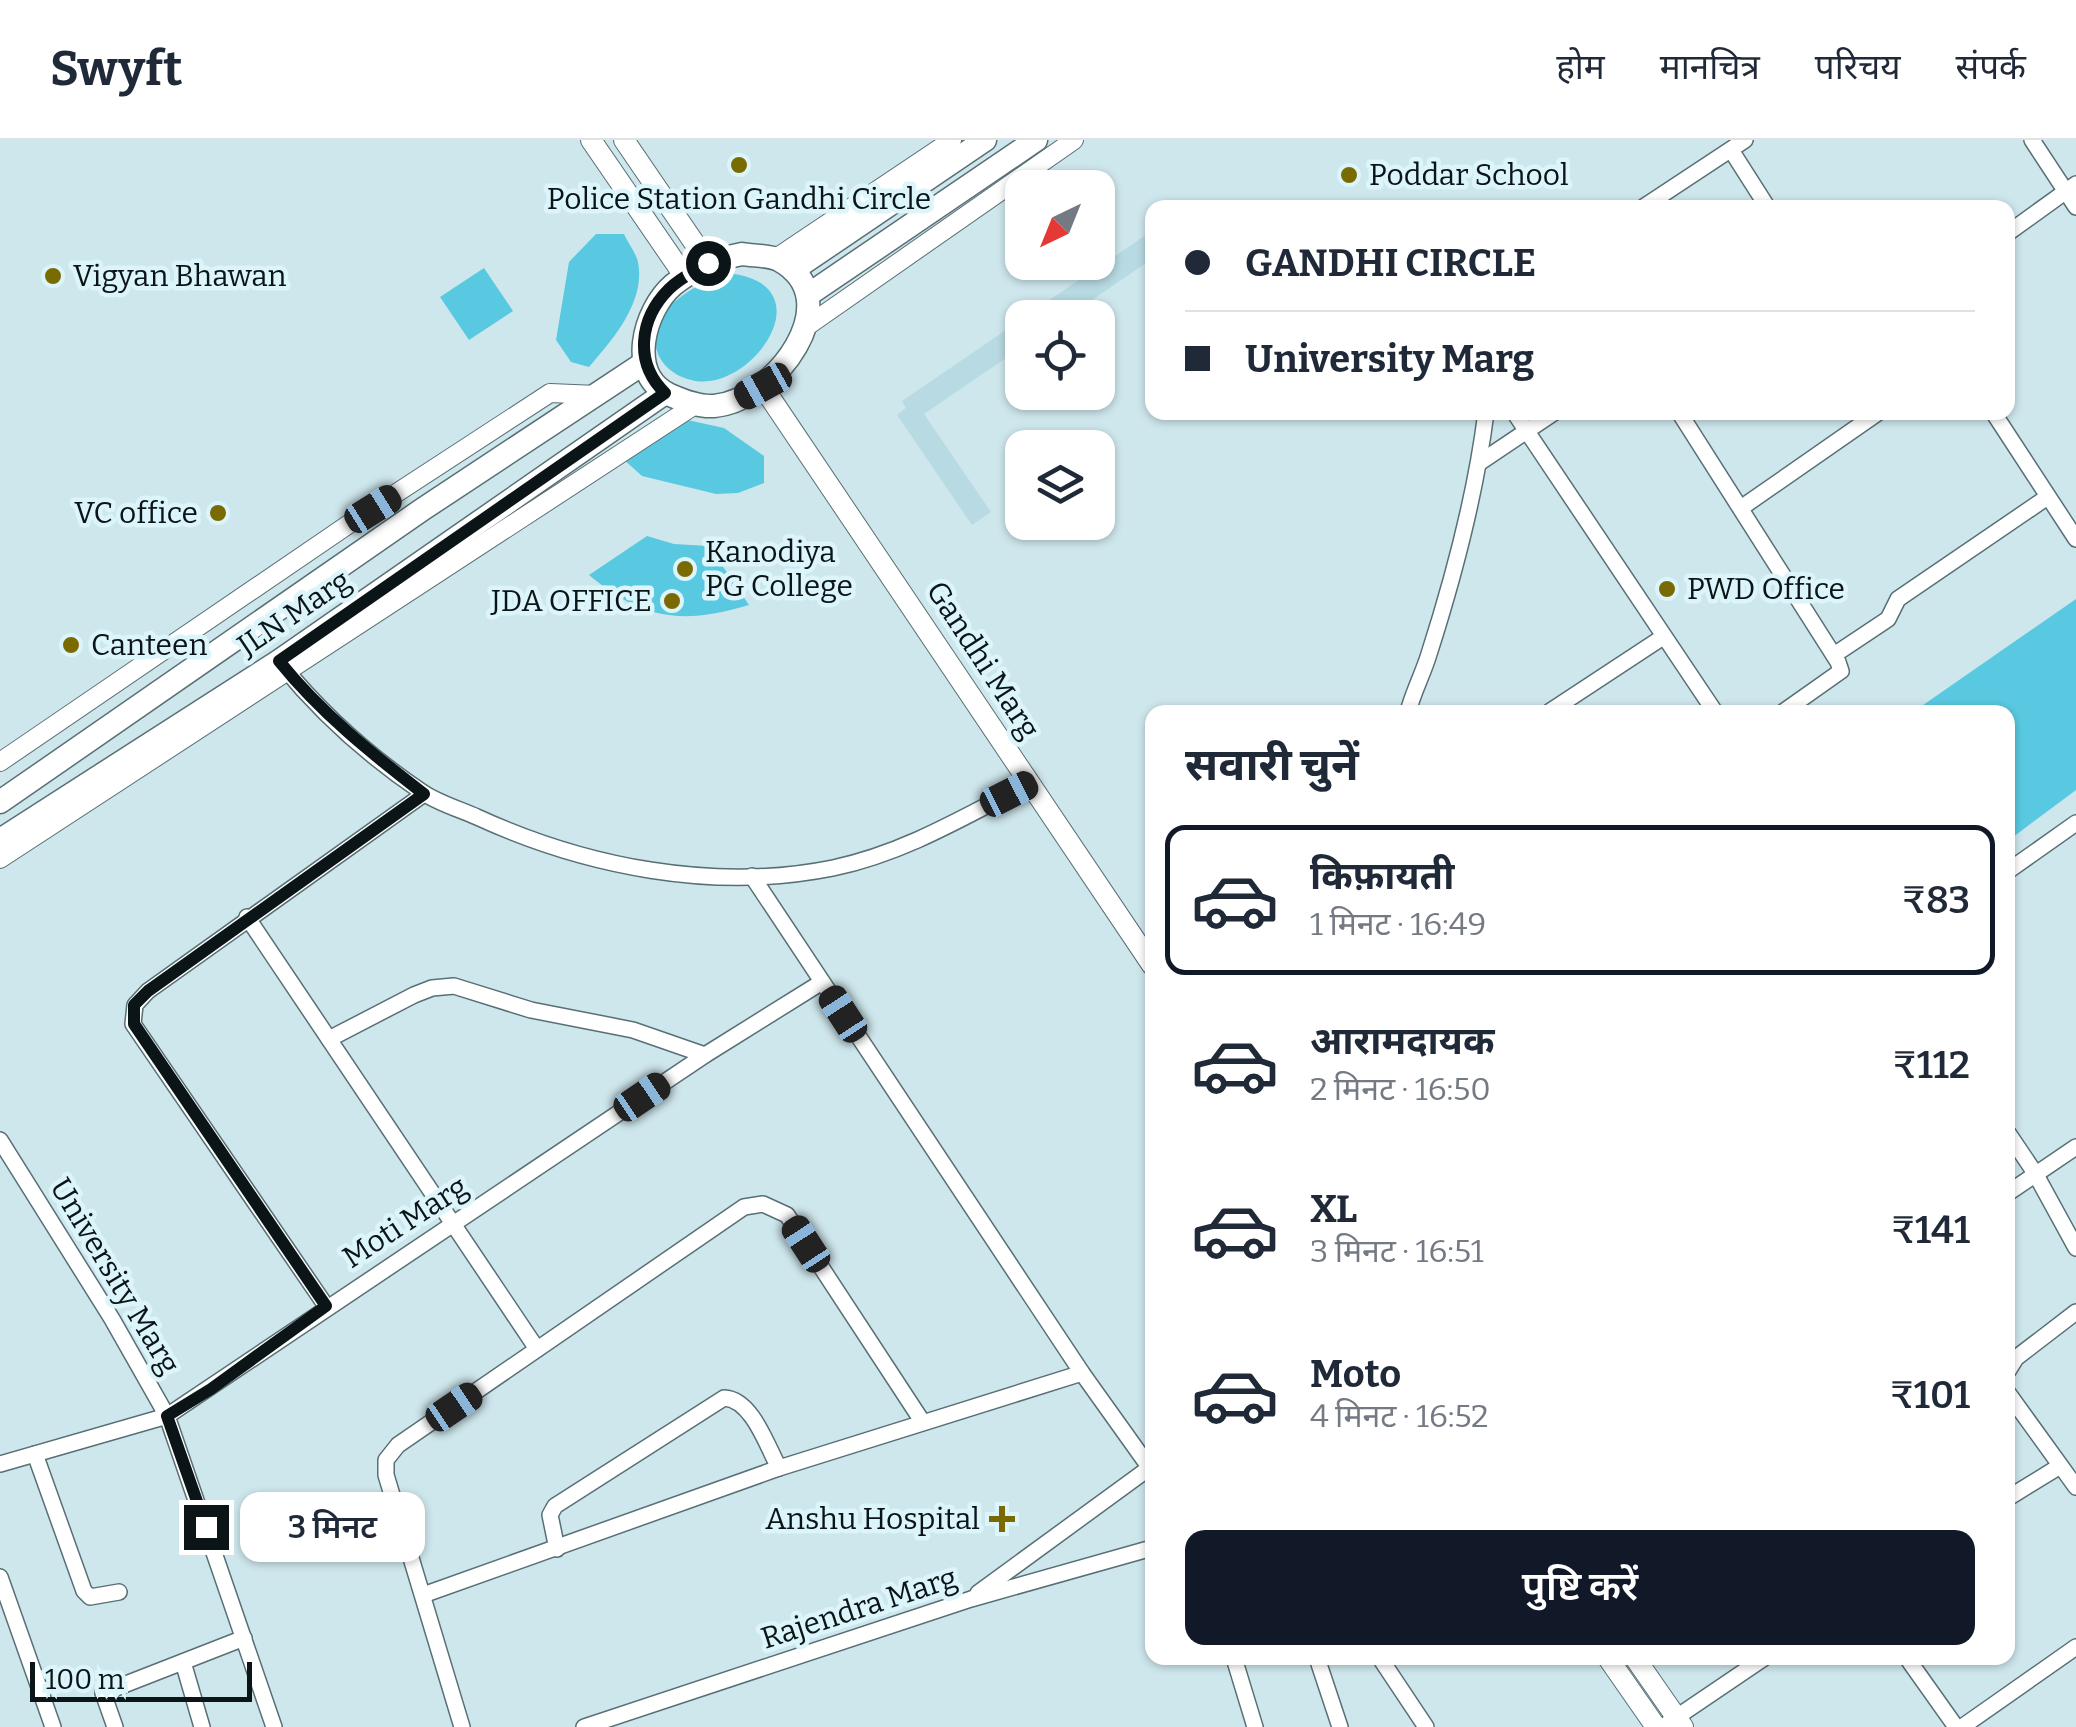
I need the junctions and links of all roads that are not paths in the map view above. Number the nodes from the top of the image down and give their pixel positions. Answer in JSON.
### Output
{"nodes":[{"id":1,"x":591,"y":140,"type":"edge"},
{"id":2,"x":624,"y":140,"type":"edge"},
{"id":3,"x":952,"y":140,"type":"edge"},
{"id":4,"x":985,"y":140,"type":"edge"},
{"id":5,"x":1036,"y":140,"type":"edge"},
{"id":6,"x":1074,"y":140,"type":"edge"},
{"id":7,"x":1745,"y":140,"type":"edge"},
{"id":8,"x":2032,"y":140,"type":"edge"},
{"id":9,"x":1730,"y":150,"type":"junction"},
{"id":10,"x":2071,"y":187,"type":"edge"},
{"id":11,"x":1654,"y":200,"type":"edge"},
{"id":12,"x":1763,"y":200,"type":"edge"},
{"id":13,"x":2076,"y":207,"type":"edge"},
{"id":14,"x":2015,"y":228,"type":"edge"},
{"id":15,"x":708,"y":263,"type":"junction"},
{"id":16,"x":784,"y":264,"type":"junction"},
{"id":17,"x":685,"y":277,"type":"junction"},
{"id":18,"x":808,"y":295,"type":"junction"},
{"id":19,"x":802,"y":329,"type":"junction"},
{"id":20,"x":644,"y":363,"type":"junction"},
{"id":21,"x":763,"y":386,"type":"junction"},
{"id":22,"x":665,"y":393,"type":"junction"},
{"id":23,"x":598,"y":395,"type":"junction"},
{"id":24,"x":695,"y":405,"type":"junction"},
{"id":25,"x":1485,"y":420,"type":"edge"},
{"id":26,"x":1519,"y":420,"type":"edge"},
{"id":27,"x":1543,"y":420,"type":"edge"},
{"id":28,"x":1684,"y":420,"type":"edge"},
{"id":29,"x":1867,"y":420,"type":"edge"},
{"id":30,"x":1998,"y":420,"type":"edge"},
{"id":31,"x":1527,"y":432,"type":"junction"},
{"id":32,"x":1480,"y":463,"type":"junction"},
{"id":33,"x":2046,"y":498,"type":"junction"},
{"id":34,"x":1742,"y":508,"type":"junction"},
{"id":35,"x":2076,"y":539,"type":"edge"},
{"id":36,"x":1663,"y":637,"type":"junction"},
{"id":37,"x":1834,"y":655,"type":"junction"},
{"id":38,"x":283,"y":666,"type":"junction"},
{"id":39,"x":1410,"y":705,"type":"edge"},
{"id":40,"x":1561,"y":705,"type":"edge"},
{"id":41,"x":1710,"y":705,"type":"edge"},
{"id":42,"x":1793,"y":705,"type":"edge"},
{"id":43,"x":0,"y":762,"type":"edge"},
{"id":44,"x":1028,"y":784,"type":"junction"},
{"id":45,"x":424,"y":794,"type":"junction"},
{"id":46,"x":0,"y":802,"type":"edge"},
{"id":47,"x":2076,"y":823,"type":"edge"},
{"id":48,"x":0,"y":840,"type":"edge"},
{"id":49,"x":0,"y":859,"type":"edge"},
{"id":50,"x":2015,"y":866,"type":"edge"},
{"id":51,"x":752,"y":876,"type":"junction"},
{"id":52,"x":247,"y":918,"type":"junction"},
{"id":53,"x":1145,"y":954,"type":"edge"},
{"id":54,"x":822,"y":982,"type":"junction"},
{"id":55,"x":329,"y":1040,"type":"junction"},
{"id":56,"x":705,"y":1054,"type":"junction"},
{"id":57,"x":0,"y":1140,"type":"edge"},
{"id":58,"x":2015,"y":1143,"type":"edge"},
{"id":59,"x":2076,"y":1148,"type":"edge"},
{"id":60,"x":2035,"y":1172,"type":"junction"},
{"id":61,"x":2015,"y":1188,"type":"edge"},
{"id":62,"x":452,"y":1225,"type":"junction"},
{"id":63,"x":2076,"y":1248,"type":"edge"},
{"id":64,"x":326,"y":1306,"type":"junction"},
{"id":65,"x":2076,"y":1312,"type":"edge"},
{"id":66,"x":536,"y":1350,"type":"junction"},
{"id":67,"x":2015,"y":1360,"type":"edge"},
{"id":68,"x":1082,"y":1373,"type":"junction"},
{"id":69,"x":2015,"y":1403,"type":"edge"},
{"id":70,"x":167,"y":1416,"type":"junction"},
{"id":71,"x":922,"y":1421,"type":"junction"},
{"id":72,"x":36,"y":1454,"type":"junction"},
{"id":73,"x":1145,"y":1458,"type":"edge"},
{"id":74,"x":0,"y":1464,"type":"edge"},
{"id":75,"x":2060,"y":1466,"type":"junction"},
{"id":76,"x":779,"y":1468,"type":"junction"},
{"id":77,"x":1145,"y":1473,"type":"edge"},
{"id":78,"x":2076,"y":1488,"type":"edge"},
{"id":79,"x":2015,"y":1494,"type":"edge"},
{"id":80,"x":557,"y":1549,"type":"junction"},
{"id":81,"x":1145,"y":1550,"type":"edge"},
{"id":82,"x":0,"y":1577,"type":"edge"},
{"id":83,"x":118,"y":1592,"type":"dead end"},
{"id":84,"x":423,"y":1595,"type":"junction"},
{"id":85,"x":971,"y":1599,"type":"junction"},
{"id":86,"x":8,"y":1623,"type":"edge"},
{"id":87,"x":244,"y":1638,"type":"junction"},
{"id":88,"x":2076,"y":1648,"type":"edge"},
{"id":89,"x":183,"y":1662,"type":"junction"},
{"id":90,"x":1236,"y":1665,"type":"edge"},
{"id":91,"x":1319,"y":1665,"type":"edge"},
{"id":92,"x":1385,"y":1665,"type":"edge"},
{"id":93,"x":1615,"y":1665,"type":"edge"},
{"id":94,"x":1639,"y":1665,"type":"edge"},
{"id":95,"x":1754,"y":1665,"type":"edge"},
{"id":96,"x":1912,"y":1665,"type":"edge"},
{"id":97,"x":625,"y":1721,"type":"edge"},
{"id":98,"x":1670,"y":1724,"type":"edge"},
{"id":99,"x":53,"y":1727,"type":"edge"},
{"id":100,"x":114,"y":1727,"type":"edge"},
{"id":101,"x":202,"y":1727,"type":"edge"},
{"id":102,"x":274,"y":1727,"type":"edge"},
{"id":103,"x":462,"y":1727,"type":"edge"},
{"id":104,"x":584,"y":1727,"type":"edge"},
{"id":105,"x":1255,"y":1727,"type":"edge"},
{"id":106,"x":1340,"y":1727,"type":"edge"},
{"id":107,"x":1426,"y":1727,"type":"edge"},
{"id":108,"x":1959,"y":1727,"type":"edge"}],
"edges":[{"from":1,"to":17,"type":"main road"},
{"from":2,"to":15,"type":"main road"},
{"from":3,"to":16,"type":"street"},
{"from":4,"to":16,"type":"main road"},
{"from":5,"to":18,"type":"main road"},
{"from":6,"to":19,"type":"street"},
{"from":7,"to":9,"type":"street"},
{"from":8,"to":10,"type":"street"},
{"from":9,"to":11,"type":"street"},
{"from":9,"to":12,"type":"street"},
{"from":10,"to":13,"type":"street"},
{"from":10,"to":14,"type":"street"},
{"from":15,"to":16,"type":"main road"},
{"from":15,"to":17,"type":"main road"},
{"from":16,"to":18,"type":"main road"},
{"from":17,"to":20,"type":"main road"},
{"from":18,"to":19,"type":"main road"},
{"from":19,"to":21,"type":"main road"},
{"from":20,"to":22,"type":"main road"},
{"from":20,"to":23,"type":"main road","name":"JLN Marg"},
{"from":21,"to":24,"type":"main road"},
{"from":21,"to":44,"type":"main road","name":"Gandhi Marg"},
{"from":22,"to":24,"type":"main road"},
{"from":22,"to":38,"type":"main road","name":"JLN Marg"},
{"from":23,"to":43,"type":"street"},
{"from":23,"to":46,"type":"main road","name":"JLN Marg"},
{"from":24,"to":38,"type":"street"},
{"from":25,"to":32,"type":"street"},
{"from":26,"to":31,"type":"street"},
{"from":27,"to":31,"type":"street"},
{"from":28,"to":34,"type":"street"},
{"from":29,"to":34,"type":"street"},
{"from":30,"to":33,"type":"street"},
{"from":31,"to":32,"type":"street"},
{"from":31,"to":36,"type":"street"},
{"from":32,"to":39,"type":"street"},
{"from":33,"to":35,"type":"street"},
{"from":33,"to":37,"type":"street"},
{"from":34,"to":37,"type":"street"},
{"from":36,"to":40,"type":"street"},
{"from":36,"to":41,"type":"street"},
{"from":37,"to":42,"type":"street"},
{"from":38,"to":45,"type":"street"},
{"from":38,"to":48,"type":"main road","name":"JLN Marg"},
{"from":38,"to":49,"type":"street"},
{"from":44,"to":51,"type":"street"},
{"from":44,"to":53,"type":"main road","name":"Gandhi Marg"},
{"from":45,"to":51,"type":"street"},
{"from":45,"to":52,"type":"street"},
{"from":47,"to":50,"type":"street"},
{"from":51,"to":54,"type":"street"},
{"from":52,"to":55,"type":"street"},
{"from":52,"to":64,"type":"street"},
{"from":54,"to":56,"type":"street","name":"Moti Marg"},
{"from":54,"to":68,"type":"street"},
{"from":55,"to":56,"type":"street"},
{"from":55,"to":62,"type":"street"},
{"from":56,"to":62,"type":"street","name":"Moti Marg"},
{"from":57,"to":70,"type":"street","name":"University Marg"},
{"from":58,"to":60,"type":"street"},
{"from":59,"to":60,"type":"street"},
{"from":60,"to":61,"type":"street"},
{"from":60,"to":63,"type":"street"},
{"from":62,"to":64,"type":"street","name":"Moti Marg"},
{"from":62,"to":66,"type":"street"},
{"from":64,"to":70,"type":"street","name":"Moti Marg"},
{"from":65,"to":67,"type":"street"},
{"from":66,"to":71,"type":"street"},
{"from":66,"to":84,"type":"street"},
{"from":68,"to":71,"type":"street"},
{"from":68,"to":73,"type":"street"},
{"from":69,"to":75,"type":"street"},
{"from":70,"to":72,"type":"street","name":"Moti Marg"},
{"from":70,"to":87,"type":"street","name":"University Marg"},
{"from":71,"to":76,"type":"street"},
{"from":72,"to":74,"type":"street","name":"Moti Marg"},
{"from":72,"to":83,"type":"street"},
{"from":75,"to":78,"type":"street"},
{"from":75,"to":79,"type":"street"},
{"from":76,"to":80,"type":"street"},
{"from":76,"to":80,"type":"street"},
{"from":77,"to":85,"type":"street"},
{"from":80,"to":84,"type":"street"},
{"from":81,"to":85,"type":"street","name":"Rajendra Marg"},
{"from":82,"to":86,"type":"street"},
{"from":84,"to":103,"type":"street"},
{"from":85,"to":97,"type":"street","name":"Rajendra Marg"},
{"from":86,"to":99,"type":"street"},
{"from":87,"to":89,"type":"street"},
{"from":87,"to":102,"type":"street","name":"University Marg"},
{"from":88,"to":108,"type":"street"},
{"from":89,"to":100,"type":"street"},
{"from":89,"to":101,"type":"street"},
{"from":90,"to":105,"type":"street"},
{"from":91,"to":106,"type":"street"},
{"from":92,"to":107,"type":"street"},
{"from":93,"to":98,"type":"main road"},
{"from":94,"to":98,"type":"main road"},
{"from":95,"to":98,"type":"street"},
{"from":96,"to":108,"type":"street"},
{"from":97,"to":104,"type":"street","name":"Rajendra Marg"}]}
